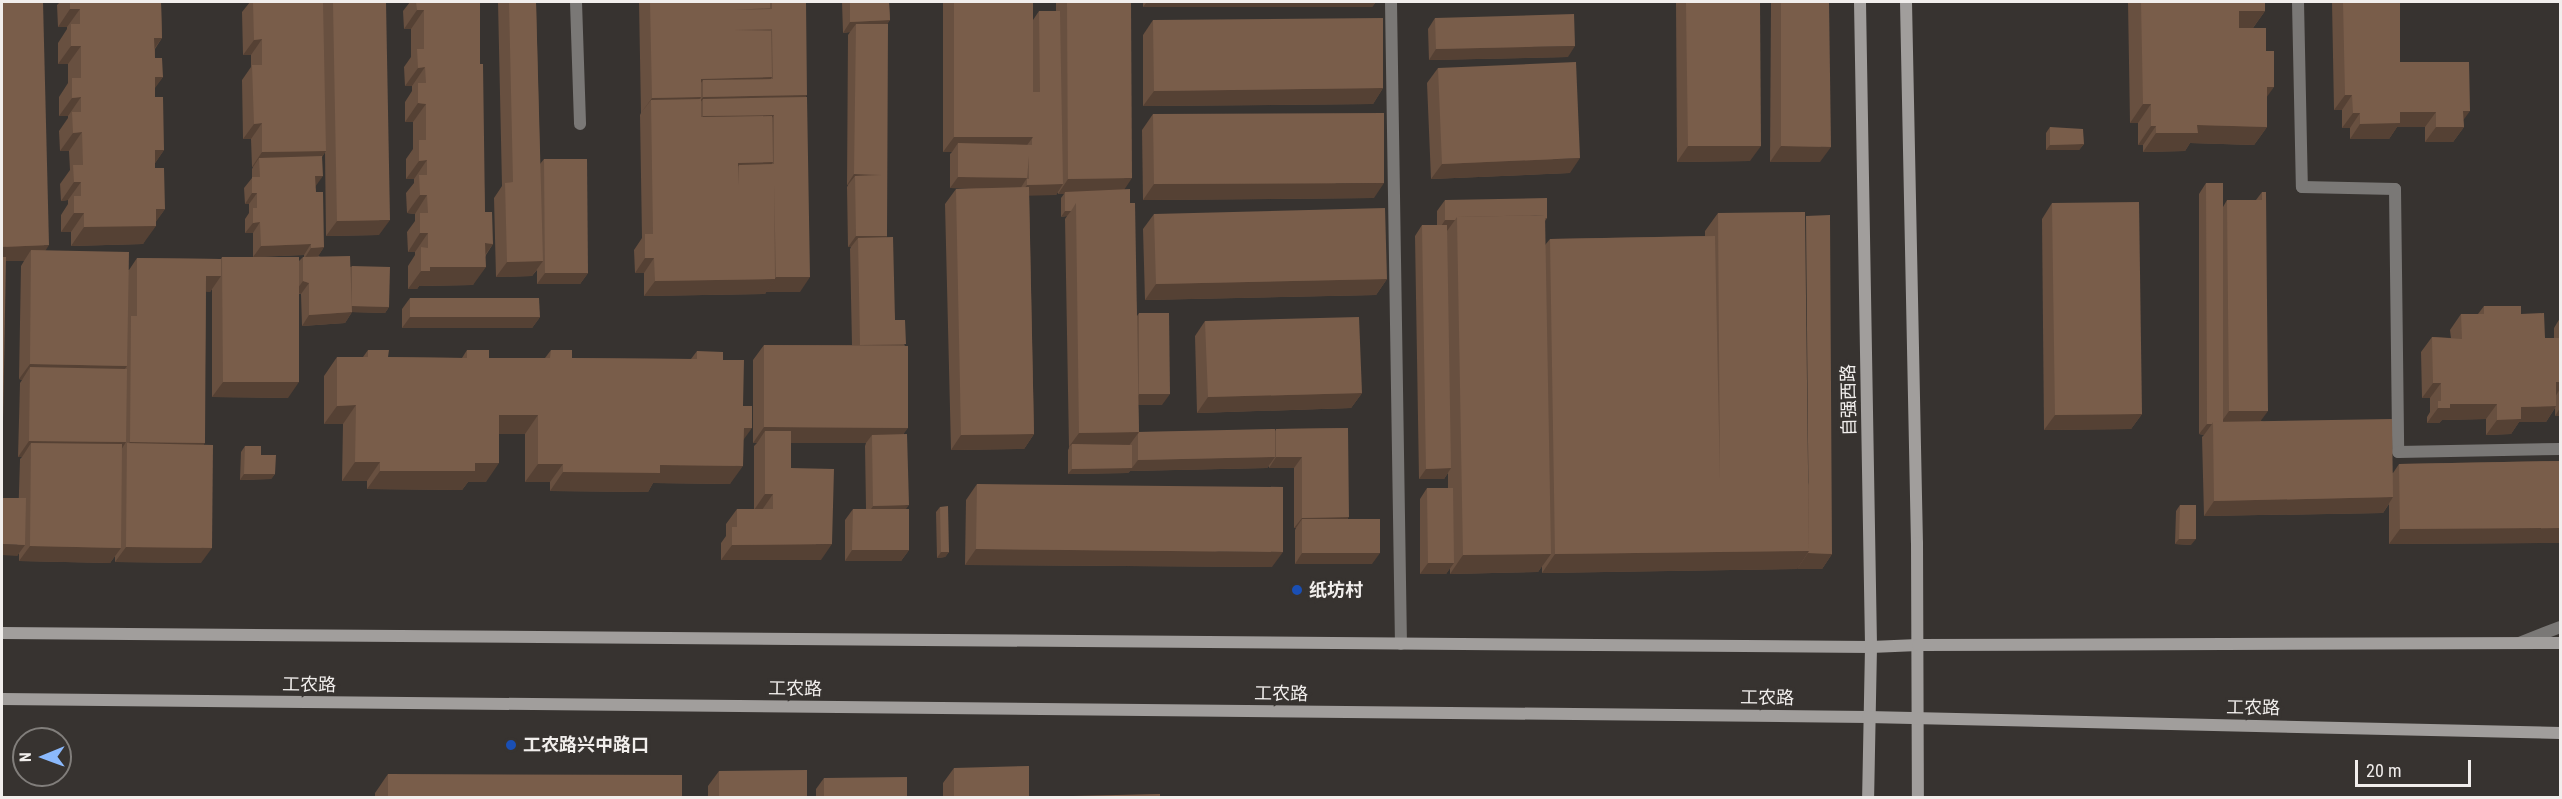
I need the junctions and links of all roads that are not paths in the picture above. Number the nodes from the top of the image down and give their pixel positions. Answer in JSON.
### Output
{"nodes":[{"id":1,"x":576,"y":2,"type":"edge"},
{"id":2,"x":1391,"y":2,"type":"edge"},
{"id":3,"x":1860,"y":2,"type":"edge"},
{"id":4,"x":1906,"y":2,"type":"edge"},
{"id":5,"x":2298,"y":2,"type":"edge"},
{"id":6,"x":580,"y":124,"type":"dead end"},
{"id":7,"x":2560,"y":449,"type":"edge"},
{"id":8,"x":2560,"y":627,"type":"edge"},
{"id":9,"x":2,"y":633,"type":"edge"},
{"id":10,"x":2518,"y":643,"type":"junction"},
{"id":11,"x":2560,"y":643,"type":"edge"},
{"id":12,"x":1401,"y":644,"type":"junction"},
{"id":13,"x":1918,"y":645,"type":"junction"},
{"id":14,"x":1871,"y":647,"type":"junction"},
{"id":15,"x":2,"y":699,"type":"edge"},
{"id":16,"x":1868,"y":717,"type":"junction"},
{"id":17,"x":1918,"y":719,"type":"junction"},
{"id":18,"x":2560,"y":733,"type":"edge"},
{"id":19,"x":1868,"y":798,"type":"edge"},
{"id":20,"x":1918,"y":798,"type":"edge"}],
"edges":[{"from":1,"to":6,"type":"street"},
{"from":2,"to":12,"type":"street"},
{"from":3,"to":14,"type":"main road","name":"自强西路"},
{"from":4,"to":13,"type":"main road"},
{"from":5,"to":7,"type":"street"},
{"from":8,"to":10,"type":"street"},
{"from":9,"to":12,"type":"main road"},
{"from":10,"to":11,"type":"main road"},
{"from":10,"to":13,"type":"main road"},
{"from":12,"to":14,"type":"main road"},
{"from":13,"to":14,"type":"main road"},
{"from":13,"to":17,"type":"main road"},
{"from":14,"to":16,"type":"main road","name":"自强西路"},
{"from":15,"to":16,"type":"main road","name":"工农路"},
{"from":16,"to":17,"type":"main road","name":"工农路"},
{"from":16,"to":19,"type":"main road","name":"自强西路"},
{"from":17,"to":18,"type":"main road","name":"工农路"},
{"from":17,"to":20,"type":"main road"}]}
